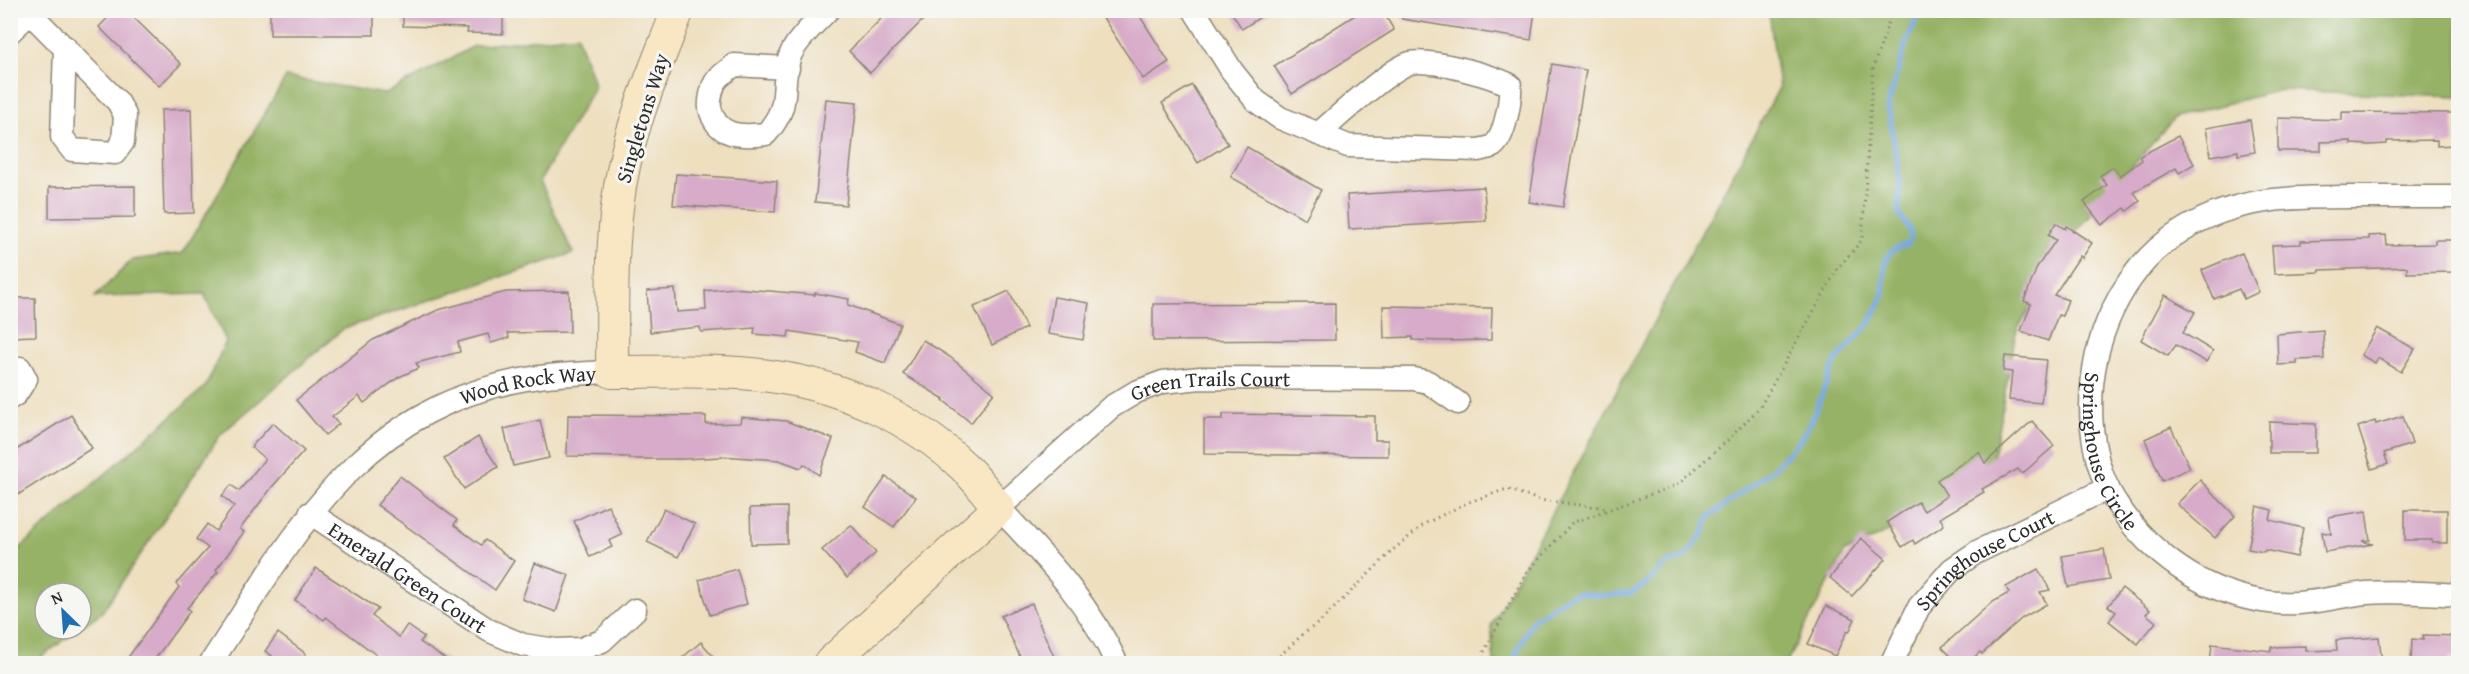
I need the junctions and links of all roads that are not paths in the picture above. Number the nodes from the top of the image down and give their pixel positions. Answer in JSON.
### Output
{"nodes":[{"id":1,"x":678,"y":10,"type":"edge"},
{"id":2,"x":828,"y":10,"type":"edge"},
{"id":3,"x":1194,"y":10,"type":"edge"},
{"id":4,"x":28,"y":12,"type":"edge"},
{"id":5,"x":10,"y":33,"type":"edge"},
{"id":6,"x":65,"y":47,"type":"dead end"},
{"id":7,"x":788,"y":68,"type":"dead end"},
{"id":8,"x":1318,"y":134,"type":"junction"},
{"id":9,"x":2458,"y":196,"type":"edge"},
{"id":10,"x":10,"y":368,"type":"edge"},
{"id":11,"x":612,"y":372,"type":"junction"},
{"id":12,"x":10,"y":398,"type":"edge"},
{"id":13,"x":1458,"y":403,"type":"dead end"},
{"id":14,"x":2108,"y":488,"type":"junction"},
{"id":15,"x":999,"y":508,"type":"junction"},
{"id":16,"x":310,"y":513,"type":"junction"},
{"id":17,"x":2458,"y":595,"type":"edge"},
{"id":18,"x":635,"y":610,"type":"dead end"},
{"id":19,"x":840,"y":660,"type":"edge"},
{"id":20,"x":210,"y":663,"type":"edge"},
{"id":21,"x":1117,"y":663,"type":"edge"},
{"id":22,"x":1891,"y":663,"type":"edge"}],
"edges":[{"from":1,"to":11,"type":"street","name":"Singletons Way"},
{"from":2,"to":7,"type":"street"},
{"from":3,"to":8,"type":"street"},
{"from":4,"to":5,"type":"street"},
{"from":4,"to":6,"type":"street"},
{"from":8,"to":8,"type":"street"},
{"from":9,"to":14,"type":"street","name":"Springhouse Circle"},
{"from":10,"to":12,"type":"street"},
{"from":11,"to":15,"type":"street","name":"Wood Rock Way"},
{"from":11,"to":16,"type":"street","name":"Wood Rock Way"},
{"from":13,"to":15,"type":"street","name":"Green Trails Court"},
{"from":14,"to":17,"type":"street","name":"Springhouse Circle"},
{"from":14,"to":22,"type":"street","name":"Springhouse Court"},
{"from":15,"to":19,"type":"street"},
{"from":15,"to":21,"type":"street"},
{"from":16,"to":18,"type":"street","name":"Emerald Green Court"},
{"from":16,"to":20,"type":"street","name":"Wood Rock Way"}]}
